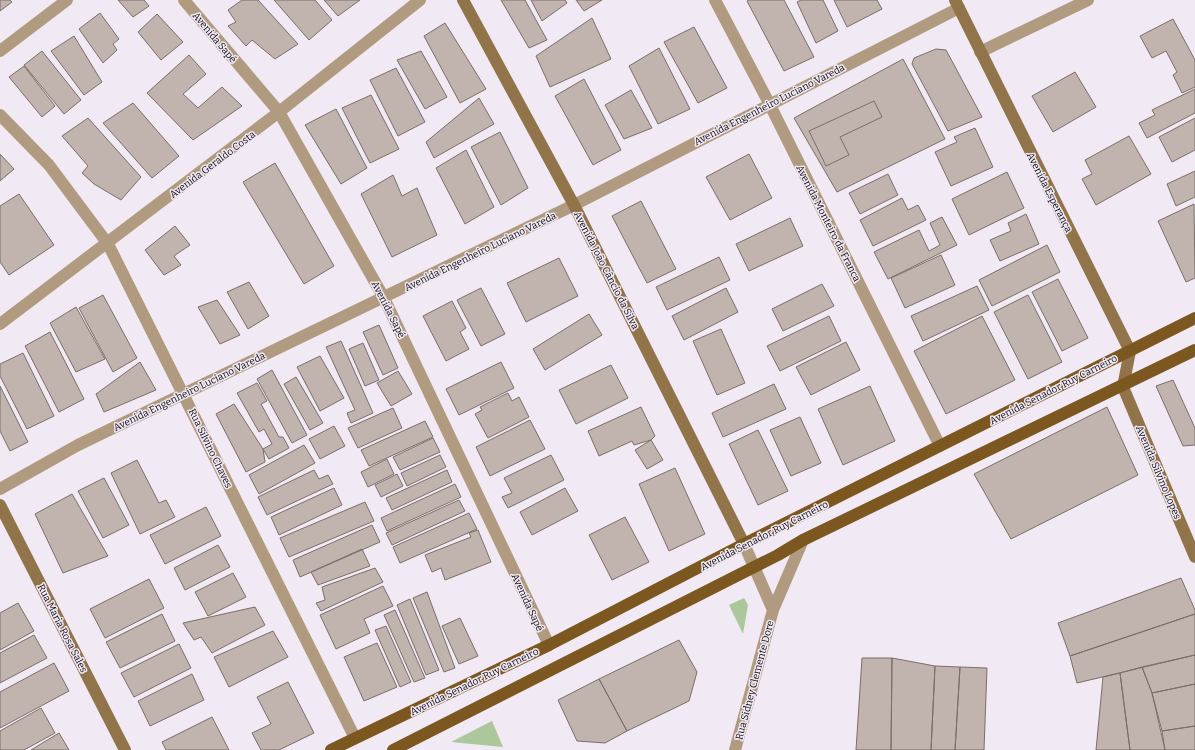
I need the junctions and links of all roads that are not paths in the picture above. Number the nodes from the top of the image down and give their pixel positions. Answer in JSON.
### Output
{"nodes":[{"id":1,"x":67,"y":0,"type":"edge"},
{"id":2,"x":184,"y":0,"type":"edge"},
{"id":3,"x":420,"y":0,"type":"edge"},
{"id":4,"x":463,"y":0,"type":"edge"},
{"id":5,"x":716,"y":0,"type":"edge"},
{"id":6,"x":1088,"y":0,"type":"edge"},
{"id":7,"x":957,"y":4,"type":"edge"},
{"id":8,"x":0,"y":52,"type":"edge"},
{"id":9,"x":980,"y":52,"type":"junction"},
{"id":10,"x":769,"y":104,"type":"junction"},
{"id":11,"x":279,"y":112,"type":"junction"},
{"id":12,"x":0,"y":115,"type":"edge"},
{"id":13,"x":574,"y":205,"type":"junction"},
{"id":14,"x":108,"y":244,"type":"junction"},
{"id":15,"x":384,"y":298,"type":"junction"},
{"id":16,"x":1195,"y":318,"type":"edge"},
{"id":17,"x":0,"y":324,"type":"edge"},
{"id":18,"x":1195,"y":350,"type":"edge"},
{"id":19,"x":1130,"y":351,"type":"junction"},
{"id":20,"x":1123,"y":386,"type":"junction"},
{"id":21,"x":184,"y":393,"type":"junction"},
{"id":22,"x":940,"y":446,"type":"junction"},
{"id":23,"x":0,"y":489,"type":"edge"},
{"id":24,"x":0,"y":505,"type":"edge"},
{"id":25,"x":803,"y":540,"type":"junction"},
{"id":26,"x":744,"y":544,"type":"junction"},
{"id":27,"x":1193,"y":549,"type":"edge"},
{"id":28,"x":755,"y":566,"type":"junction"},
{"id":29,"x":773,"y":610,"type":"junction"},
{"id":30,"x":549,"y":645,"type":"junction"},
{"id":31,"x":354,"y":738,"type":"junction"},
{"id":32,"x":126,"y":750,"type":"edge"},
{"id":33,"x":331,"y":750,"type":"edge"},
{"id":34,"x":393,"y":750,"type":"edge"},
{"id":35,"x":735,"y":750,"type":"edge"}],
"edges":[{"from":1,"to":8,"type":"street"},
{"from":2,"to":11,"type":"street","name":"Avenida Sapé"},
{"from":3,"to":11,"type":"street","name":"Avenida Geraldo Costa"},
{"from":4,"to":13,"type":"main road","name":"Avenida João Câncio da Silva"},
{"from":5,"to":10,"type":"street","name":"Avenida Monteiro da Franca"},
{"from":6,"to":9,"type":"street"},
{"from":7,"to":9,"type":"main road","name":"Avenida Esperança"},
{"from":7,"to":10,"type":"street","name":"Avenida Engenheiro Luciano Vareda"},
{"from":9,"to":19,"type":"main road","name":"Avenida Esperança"},
{"from":10,"to":13,"type":"street","name":"Avenida Engenheiro Luciano Vareda"},
{"from":10,"to":22,"type":"street","name":"Avenida Monteiro da Franca"},
{"from":11,"to":14,"type":"street","name":"Avenida Geraldo Costa"},
{"from":11,"to":15,"type":"street","name":"Avenida Sapé"},
{"from":12,"to":14,"type":"street","name":"Rua Silvino Chaves"},
{"from":13,"to":15,"type":"street","name":"Avenida Engenheiro Luciano Vareda"},
{"from":13,"to":26,"type":"main road","name":"Avenida João Câncio da Silva"},
{"from":14,"to":17,"type":"street","name":"Avenida Geraldo Costa"},
{"from":14,"to":21,"type":"street","name":"Rua Silvino Chaves"},
{"from":15,"to":21,"type":"street","name":"Avenida Engenheiro Luciano Vareda"},
{"from":15,"to":30,"type":"street","name":"Avenida Sapé"},
{"from":16,"to":19,"type":"main road","name":"Avenida Senador Ruy Carneiro"},
{"from":18,"to":20,"type":"main road"},
{"from":19,"to":20,"type":"main road"},
{"from":19,"to":22,"type":"main road","name":"Avenida Senador Ruy Carneiro"},
{"from":20,"to":25,"type":"main road"},
{"from":20,"to":27,"type":"main road","name":"Avenida Silvino Lopes"},
{"from":21,"to":23,"type":"street","name":"Avenida Engenheiro Luciano Vareda"},
{"from":21,"to":31,"type":"street","name":"Rua Silvino Chaves"},
{"from":22,"to":26,"type":"main road","name":"Avenida Senador Ruy Carneiro"},
{"from":24,"to":32,"type":"main road","name":"Rua Maria Rosa Sales"},
{"from":25,"to":28,"type":"main road"},
{"from":25,"to":29,"type":"street","name":"Rua Sidney Clemente Dore"},
{"from":26,"to":28,"type":"street","name":"Rua Sidney Clemente Dore"},
{"from":26,"to":30,"type":"main road","name":"Avenida Senador Ruy Carneiro"},
{"from":28,"to":29,"type":"street","name":"Rua Sidney Clemente Dore"},
{"from":28,"to":34,"type":"main road"},
{"from":29,"to":35,"type":"street","name":"Rua Sidney Clemente Dore"},
{"from":30,"to":31,"type":"main road","name":"Avenida Senador Ruy Carneiro"},
{"from":31,"to":33,"type":"main road","name":"Avenida Senador Ruy Carneiro"}]}
